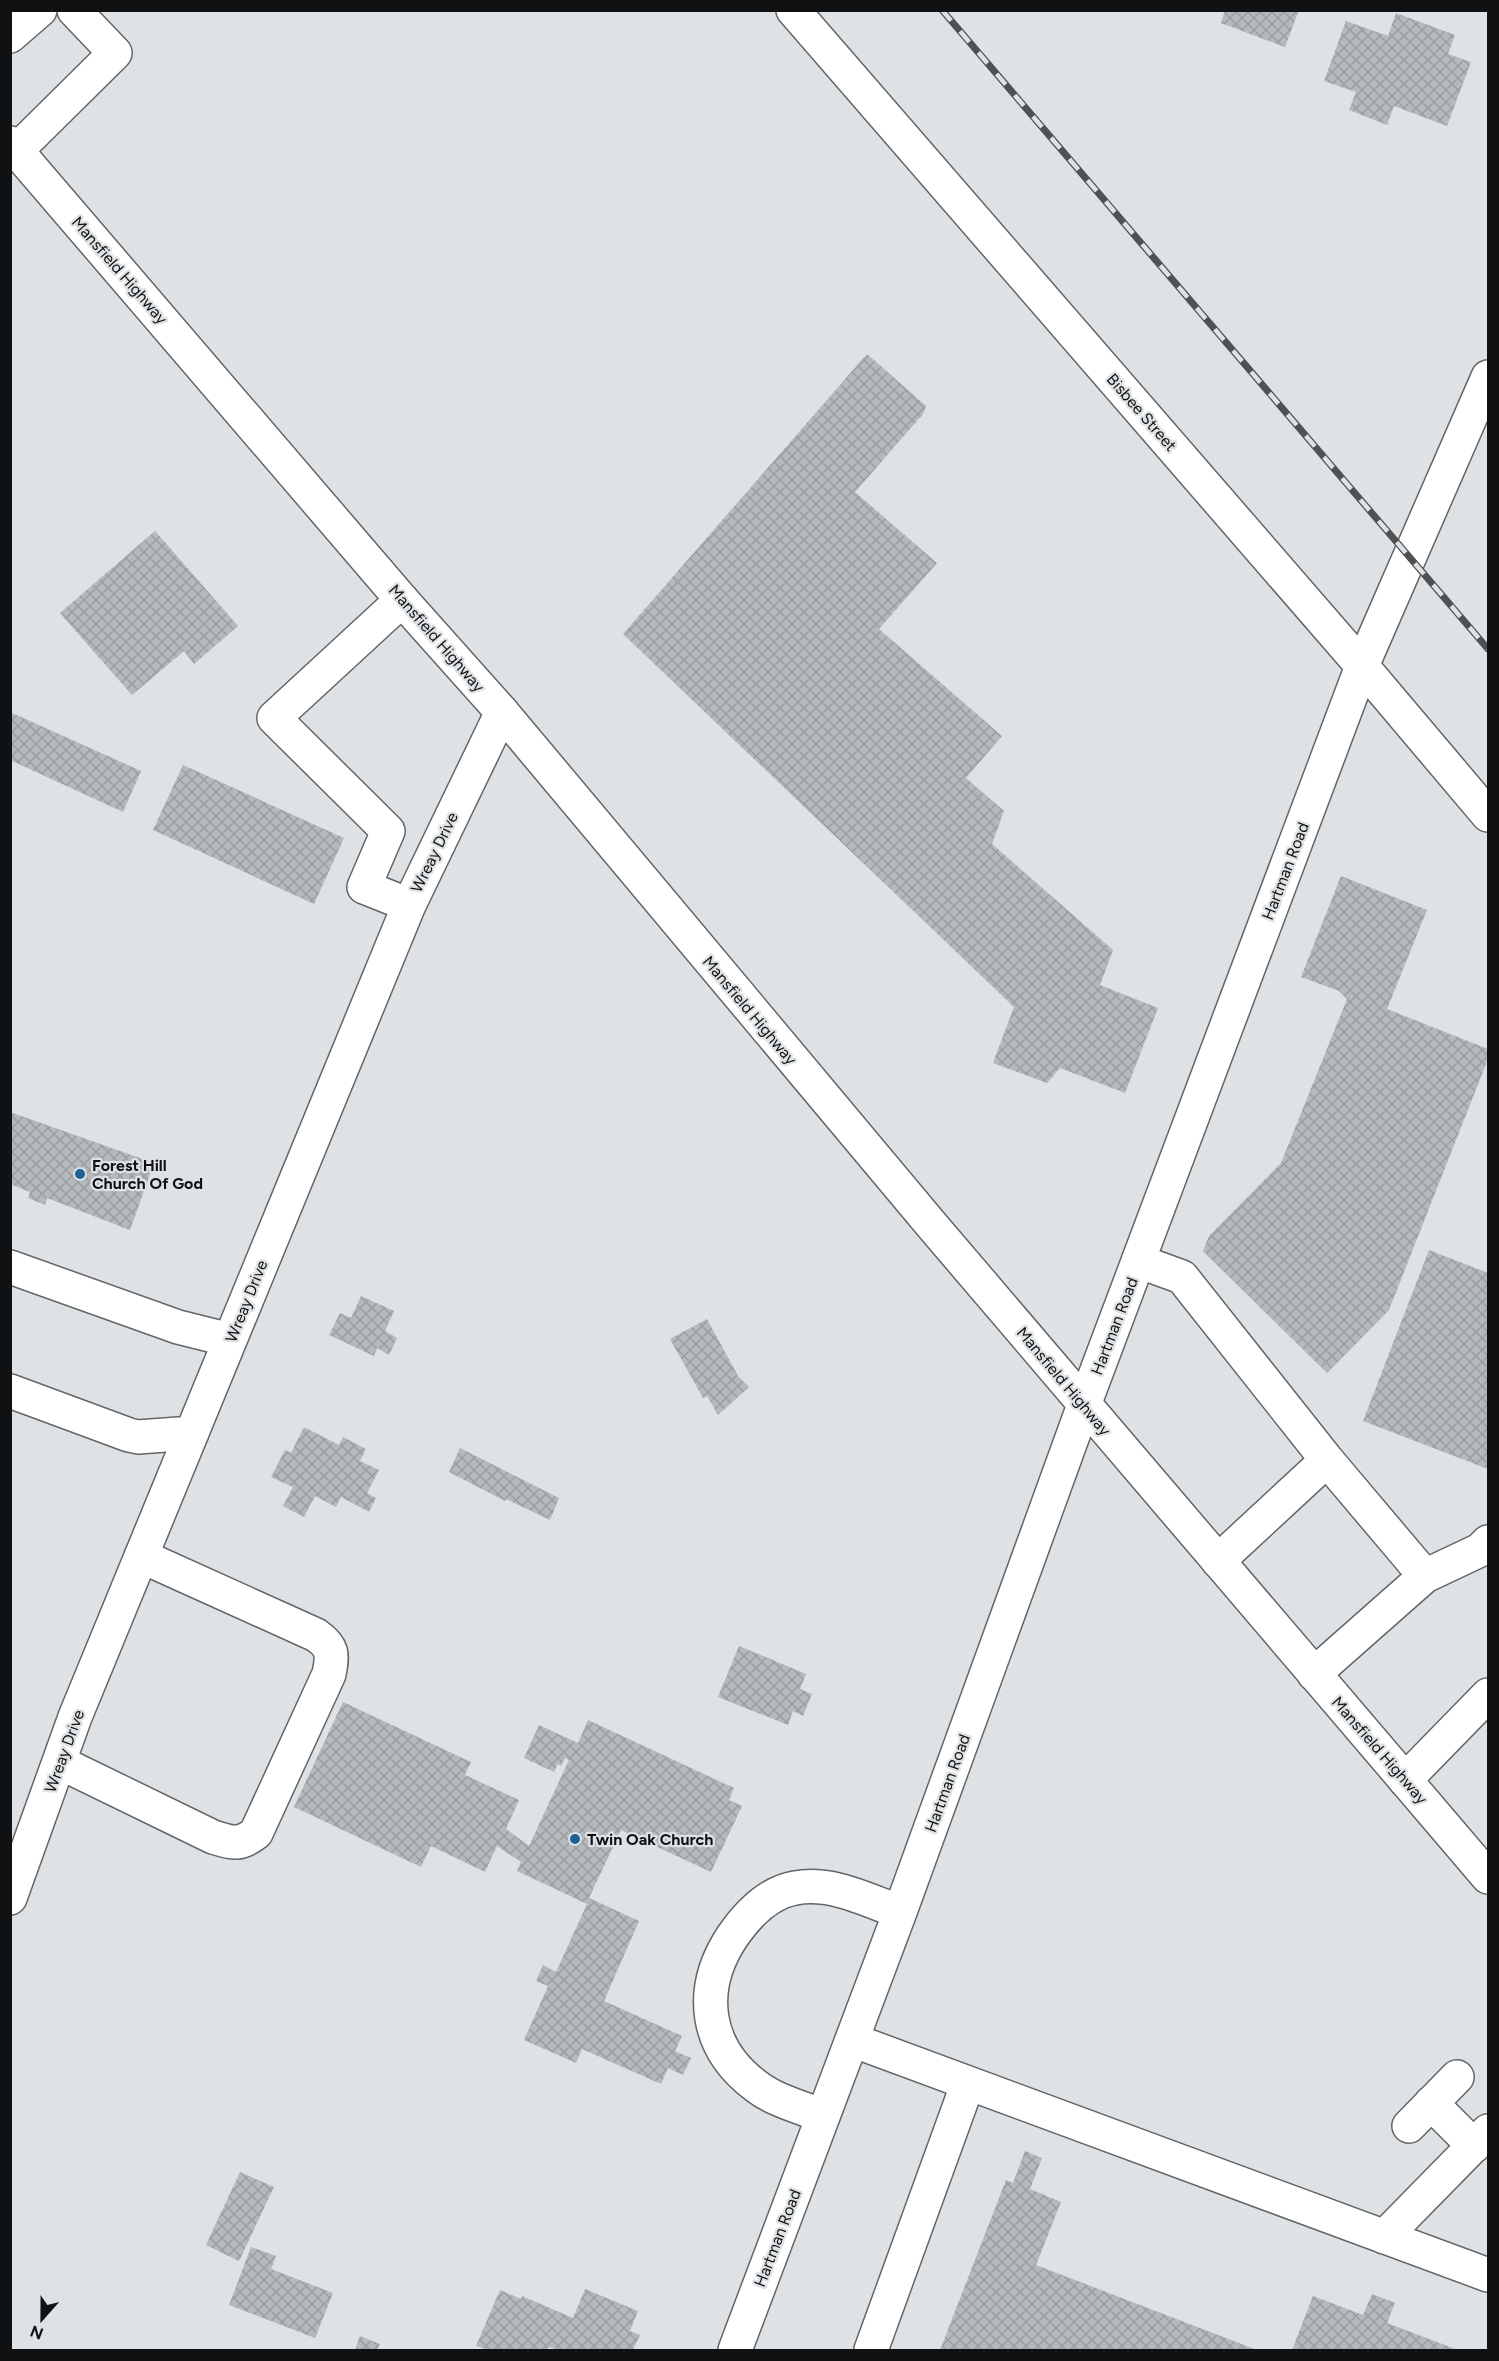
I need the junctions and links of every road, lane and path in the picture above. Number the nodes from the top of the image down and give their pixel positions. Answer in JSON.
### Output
{"nodes":[{"id":1,"x":40,"y":10,"type":"edge"},
{"id":2,"x":74,"y":10,"type":"edge"},
{"id":3,"x":793,"y":10,"type":"edge"},
{"id":4,"x":10,"y":36,"type":"edge"},
{"id":5,"x":14,"y":147,"type":"edge"},
{"id":6,"x":1488,"y":377,"type":"edge"},
{"id":7,"x":402,"y":600,"type":"junction"},
{"id":8,"x":1362,"y":666,"type":"junction"},
{"id":9,"x":502,"y":712,"type":"junction"},
{"id":10,"x":1488,"y":815,"type":"edge"},
{"id":11,"x":409,"y":905,"type":"junction"},
{"id":12,"x":1138,"y":1261,"type":"junction"},
{"id":13,"x":10,"y":1267,"type":"edge"},
{"id":14,"x":230,"y":1340,"type":"junction"},
{"id":15,"x":10,"y":1391,"type":"edge"},
{"id":16,"x":1084,"y":1405,"type":"junction"},
{"id":17,"x":192,"y":1433,"type":"junction"},
{"id":18,"x":1327,"y":1460,"type":"junction"},
{"id":19,"x":1488,"y":1542,"type":"edge"},
{"id":20,"x":141,"y":1556,"type":"junction"},
{"id":21,"x":1218,"y":1561,"type":"junction"},
{"id":22,"x":1425,"y":1576,"type":"junction"},
{"id":23,"x":1314,"y":1674,"type":"junction"},
{"id":24,"x":1488,"y":1695,"type":"edge"},
{"id":25,"x":59,"y":1762,"type":"junction"},
{"id":26,"x":1405,"y":1780,"type":"junction"},
{"id":27,"x":1488,"y":1877,"type":"edge"},
{"id":28,"x":10,"y":1898,"type":"edge"},
{"id":29,"x":900,"y":1912,"type":"junction"},
{"id":30,"x":852,"y":2040,"type":"junction"},
{"id":31,"x":1457,"y":2077,"type":"dead end"},
{"id":32,"x":968,"y":2083,"type":"junction"},
{"id":33,"x":823,"y":2116,"type":"junction"},
{"id":34,"x":1481,"y":2138,"type":"edge"},
{"id":35,"x":1384,"y":2237,"type":"junction"},
{"id":36,"x":1488,"y":2275,"type":"edge"},
{"id":37,"x":735,"y":2350,"type":"edge"},
{"id":38,"x":871,"y":2350,"type":"edge"}],
"edges":[{"from":1,"to":4,"type":"street"},
{"from":2,"to":5,"type":"street"},
{"from":3,"to":8,"type":"street","name":"Bisbee Street"},
{"from":5,"to":7,"type":"street","name":"Mansfield Highway"},
{"from":6,"to":8,"type":"street","name":"Hartman Road"},
{"from":7,"to":9,"type":"street","name":"Mansfield Highway"},
{"from":7,"to":11,"type":"street"},
{"from":8,"to":10,"type":"street","name":"Bisbee Street"},
{"from":8,"to":12,"type":"street","name":"Hartman Road"},
{"from":9,"to":11,"type":"street","name":"Wreay Drive"},
{"from":9,"to":16,"type":"street","name":"Mansfield Highway"},
{"from":11,"to":14,"type":"street","name":"Wreay Drive"},
{"from":12,"to":16,"type":"street","name":"Hartman Road"},
{"from":12,"to":18,"type":"street"},
{"from":13,"to":14,"type":"street"},
{"from":14,"to":17,"type":"street","name":"Wreay Drive"},
{"from":15,"to":17,"type":"street"},
{"from":16,"to":21,"type":"street","name":"Mansfield Highway"},
{"from":16,"to":29,"type":"street","name":"Hartman Road"},
{"from":17,"to":20,"type":"street","name":"Wreay Drive"},
{"from":18,"to":21,"type":"street"},
{"from":18,"to":22,"type":"street"},
{"from":19,"to":22,"type":"street"},
{"from":20,"to":25,"type":"street","name":"Wreay Drive"},
{"from":20,"to":25,"type":"street"},
{"from":21,"to":23,"type":"street","name":"Mansfield Highway"},
{"from":22,"to":23,"type":"street"},
{"from":23,"to":26,"type":"street","name":"Mansfield Highway"},
{"from":24,"to":26,"type":"street"},
{"from":25,"to":28,"type":"street","name":"Wreay Drive"},
{"from":26,"to":27,"type":"street","name":"Mansfield Highway"},
{"from":29,"to":30,"type":"street","name":"Hartman Road"},
{"from":29,"to":33,"type":"street"},
{"from":30,"to":32,"type":"street"},
{"from":30,"to":33,"type":"street","name":"Hartman Road"},
{"from":31,"to":34,"type":"street"},
{"from":32,"to":35,"type":"street"},
{"from":32,"to":38,"type":"street"},
{"from":33,"to":37,"type":"street","name":"Hartman Road"},
{"from":34,"to":35,"type":"street"},
{"from":35,"to":36,"type":"street"}]}
